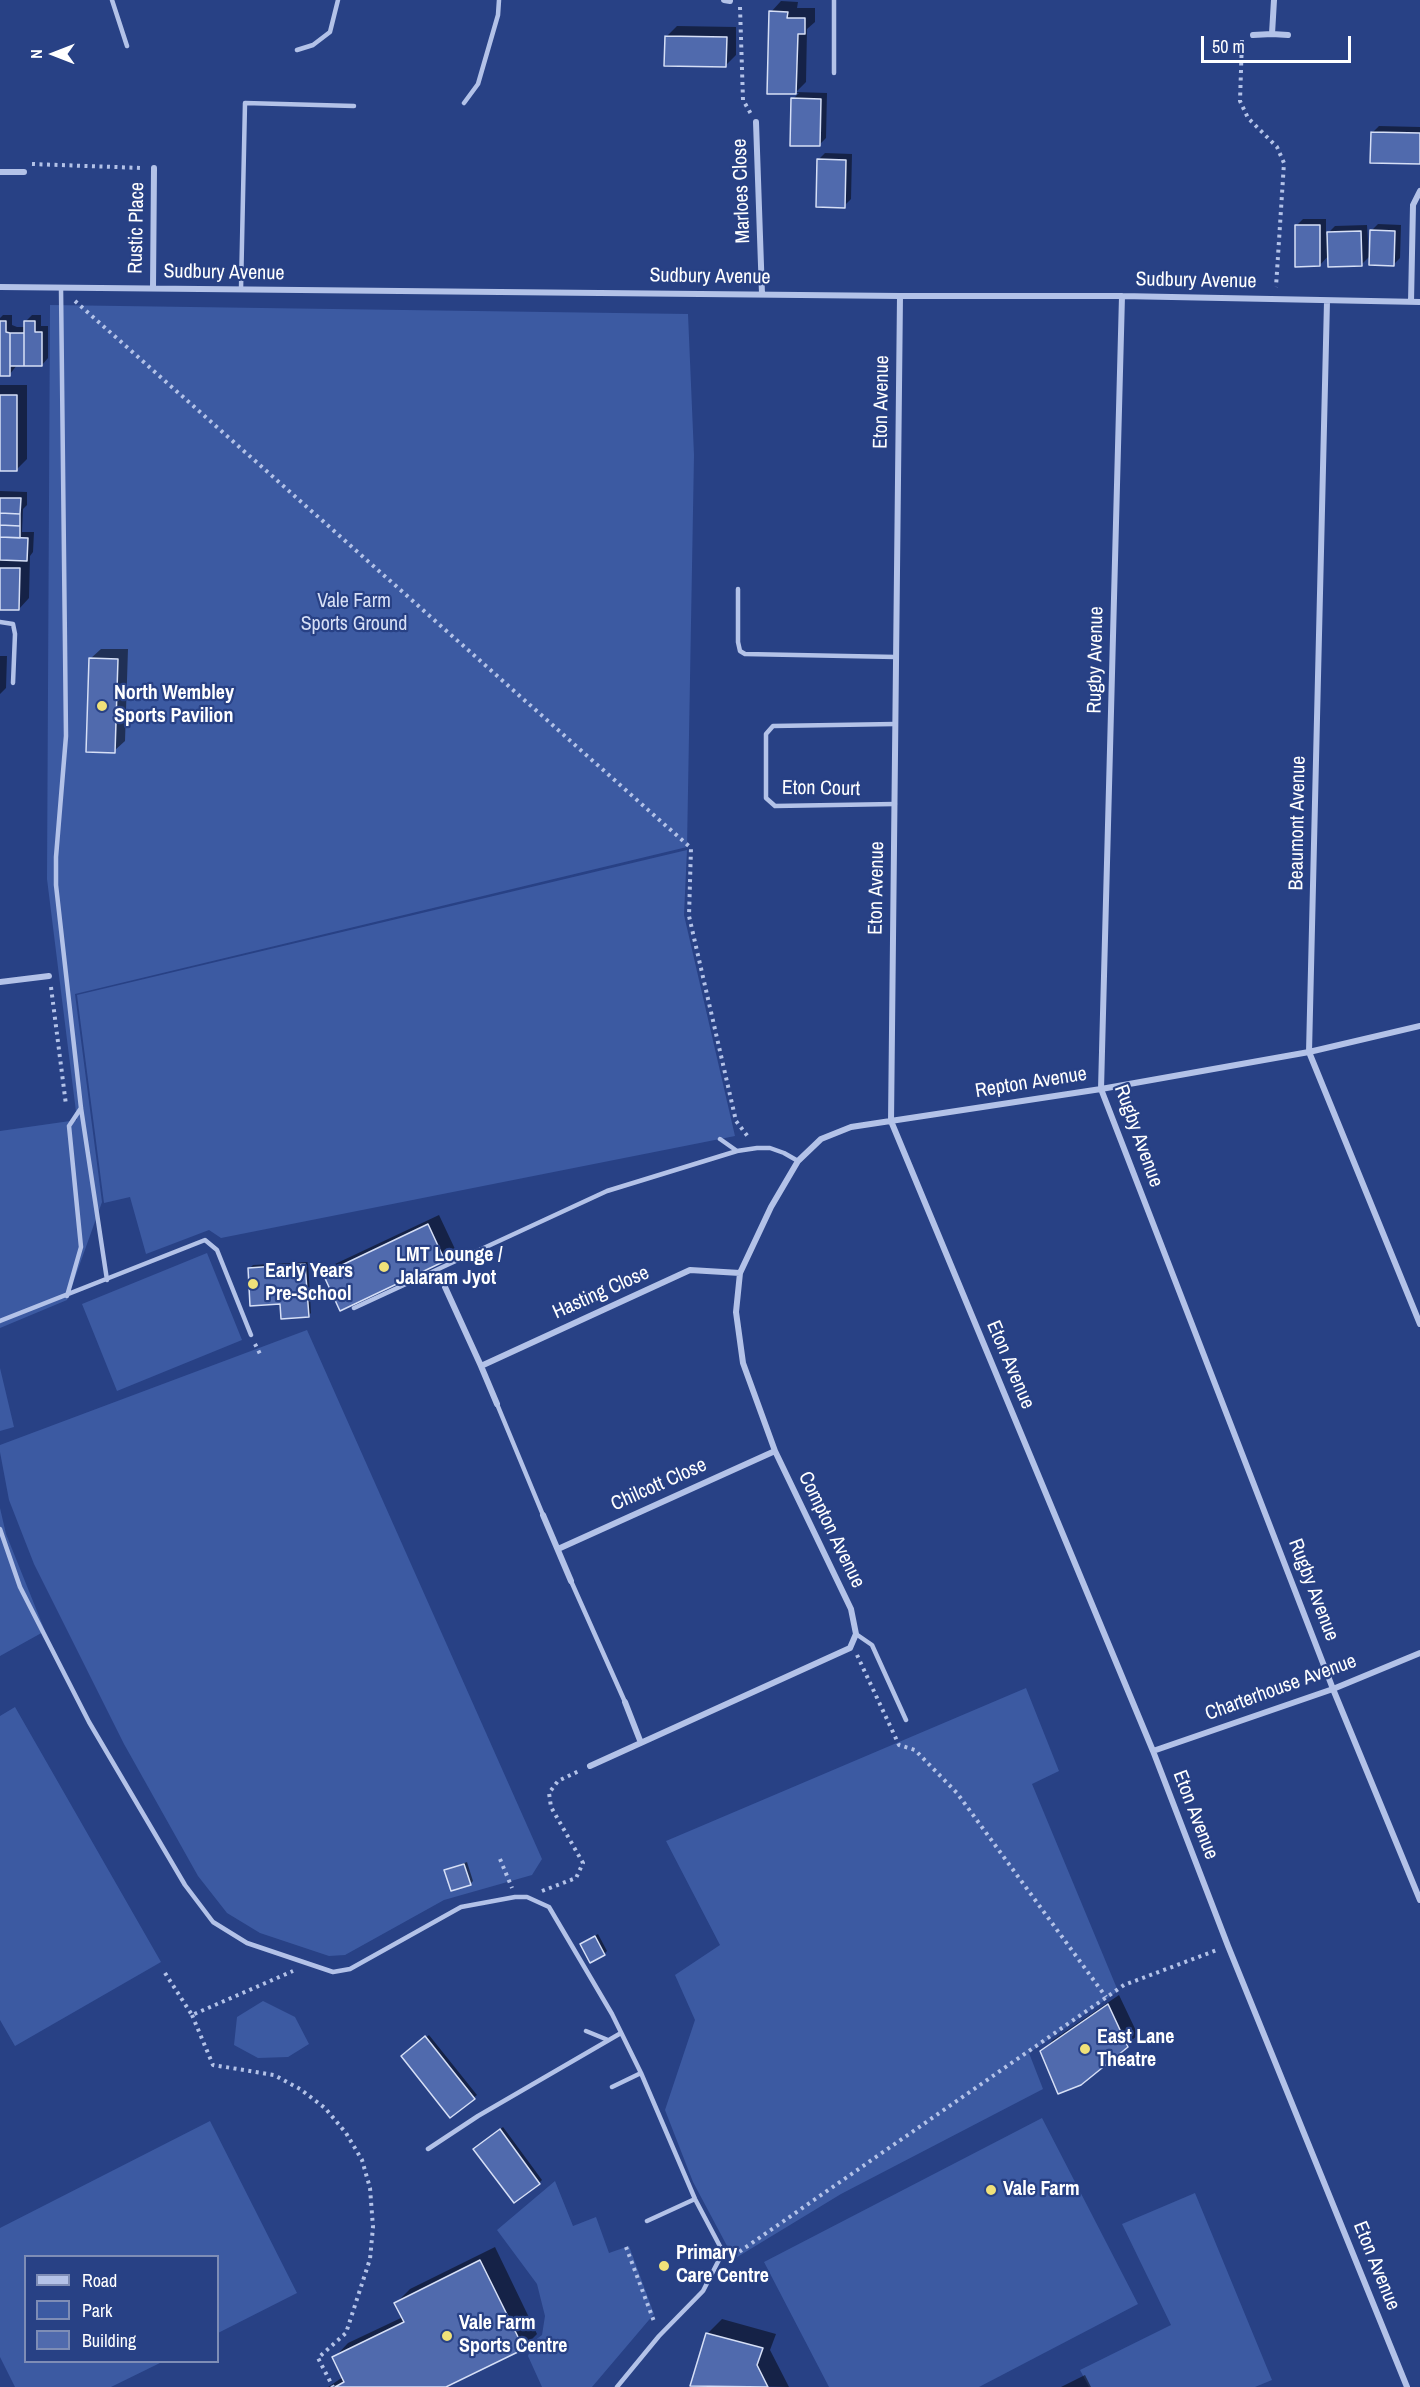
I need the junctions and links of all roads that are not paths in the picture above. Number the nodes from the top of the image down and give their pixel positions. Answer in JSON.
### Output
{"nodes":[{"id":1,"x":112,"y":0,"type":"edge"},
{"id":2,"x":338,"y":0,"type":"edge"},
{"id":3,"x":499,"y":0,"type":"edge"},
{"id":4,"x":834,"y":0,"type":"edge"},
{"id":5,"x":1274,"y":0,"type":"edge"},
{"id":6,"x":1253,"y":34,"type":"road end"},
{"id":7,"x":1272,"y":34,"type":"junction"},
{"id":8,"x":1288,"y":35,"type":"dead end"},
{"id":9,"x":127,"y":46,"type":"dead end"},
{"id":10,"x":297,"y":50,"type":"dead end"},
{"id":11,"x":834,"y":72,"type":"dead end"},
{"id":12,"x":464,"y":103,"type":"dead end"},
{"id":13,"x":354,"y":106,"type":"dead end"},
{"id":14,"x":756,"y":122,"type":"road end"},
{"id":15,"x":154,"y":168,"type":"road end"},
{"id":16,"x":0,"y":172,"type":"edge"},
{"id":17,"x":24,"y":172,"type":"road end"},
{"id":18,"x":1420,"y":191,"type":"edge"},
{"id":19,"x":0,"y":287,"type":"edge"},
{"id":20,"x":61,"y":288,"type":"junction"},
{"id":21,"x":153,"y":288,"type":"junction"},
{"id":22,"x":241,"y":289,"type":"junction"},
{"id":23,"x":762,"y":294,"type":"junction"},
{"id":24,"x":900,"y":296,"type":"junction"},
{"id":25,"x":1122,"y":296,"type":"junction"},
{"id":26,"x":1327,"y":301,"type":"junction"},
{"id":27,"x":1411,"y":302,"type":"junction"},
{"id":28,"x":1420,"y":302,"type":"edge"},
{"id":29,"x":738,"y":589,"type":"dead end"},
{"id":30,"x":0,"y":622,"type":"edge"},
{"id":31,"x":896,"y":657,"type":"junction"},
{"id":32,"x":13,"y":683,"type":"dead end"},
{"id":33,"x":895,"y":724,"type":"junction"},
{"id":34,"x":895,"y":804,"type":"junction"},
{"id":35,"x":49,"y":976,"type":"road end"},
{"id":36,"x":0,"y":982,"type":"edge"},
{"id":37,"x":1420,"y":1026,"type":"edge"},
{"id":38,"x":1309,"y":1052,"type":"junction"},
{"id":39,"x":1101,"y":1089,"type":"junction"},
{"id":40,"x":81,"y":1107,"type":"junction"},
{"id":41,"x":891,"y":1122,"type":"junction"},
{"id":42,"x":720,"y":1139,"type":"dead end"},
{"id":43,"x":737,"y":1151,"type":"junction"},
{"id":44,"x":798,"y":1161,"type":"junction"},
{"id":45,"x":740,"y":1273,"type":"junction"},
{"id":46,"x":107,"y":1280,"type":"junction"},
{"id":47,"x":445,"y":1287,"type":"dead end"},
{"id":48,"x":67,"y":1296,"type":"junction"},
{"id":49,"x":354,"y":1308,"type":"dead end"},
{"id":50,"x":0,"y":1321,"type":"edge"},
{"id":51,"x":1420,"y":1324,"type":"edge"},
{"id":52,"x":251,"y":1335,"type":"dead end"},
{"id":53,"x":481,"y":1366,"type":"junction"},
{"id":54,"x":497,"y":1404,"type":"joint"},
{"id":55,"x":775,"y":1451,"type":"junction"},
{"id":56,"x":543,"y":1515,"type":"joint"},
{"id":57,"x":0,"y":1529,"type":"edge"},
{"id":58,"x":558,"y":1549,"type":"junction"},
{"id":59,"x":571,"y":1581,"type":"joint"},
{"id":60,"x":856,"y":1634,"type":"junction"},
{"id":61,"x":1420,"y":1653,"type":"edge"},
{"id":62,"x":1334,"y":1689,"type":"junction"},
{"id":63,"x":625,"y":1702,"type":"joint"},
{"id":64,"x":906,"y":1720,"type":"dead end"},
{"id":65,"x":641,"y":1743,"type":"junction"},
{"id":66,"x":1153,"y":1751,"type":"junction"},
{"id":67,"x":590,"y":1766,"type":"road end"},
{"id":68,"x":1420,"y":1900,"type":"edge"},
{"id":69,"x":586,"y":2031,"type":"dead end"},
{"id":70,"x":621,"y":2033,"type":"junction"},
{"id":71,"x":608,"y":2040,"type":"junction"},
{"id":72,"x":641,"y":2073,"type":"junction"},
{"id":73,"x":612,"y":2087,"type":"dead end"},
{"id":74,"x":428,"y":2149,"type":"dead end"},
{"id":75,"x":695,"y":2199,"type":"junction"},
{"id":76,"x":647,"y":2221,"type":"dead end"},
{"id":77,"x":617,"y":2387,"type":"edge"},
{"id":78,"x":1407,"y":2387,"type":"edge"}],
"edges":[{"from":1,"to":9,"type":"lane"},
{"from":2,"to":10,"type":"lane"},
{"from":3,"to":12,"type":"lane"},
{"from":4,"to":11,"type":"lane"},
{"from":5,"to":7,"type":"street"},
{"from":6,"to":7,"type":"street"},
{"from":7,"to":8,"type":"street"},
{"from":13,"to":22,"type":"lane"},
{"from":14,"to":23,"type":"street","name":"Marloes Close"},
{"from":15,"to":21,"type":"street","name":"Rustic Place"},
{"from":16,"to":17,"type":"street"},
{"from":18,"to":27,"type":"street"},
{"from":19,"to":20,"type":"street","name":"Sudbury Avenue"},
{"from":20,"to":21,"type":"street","name":"Sudbury Avenue"},
{"from":20,"to":40,"type":"lane"},
{"from":21,"to":22,"type":"street","name":"Sudbury Avenue"},
{"from":22,"to":23,"type":"street","name":"Sudbury Avenue"},
{"from":23,"to":24,"type":"street","name":"Sudbury Avenue"},
{"from":24,"to":25,"type":"street","name":"Sudbury Avenue"},
{"from":24,"to":31,"type":"street","name":"Eton Avenue"},
{"from":25,"to":26,"type":"street","name":"Sudbury Avenue"},
{"from":25,"to":39,"type":"street","name":"Rugby Avenue"},
{"from":26,"to":27,"type":"street","name":"Sudbury Avenue"},
{"from":26,"to":38,"type":"street","name":"Beaumont Avenue"},
{"from":27,"to":28,"type":"street","name":"Sudbury Avenue"},
{"from":29,"to":31,"type":"lane"},
{"from":30,"to":32,"type":"lane"},
{"from":31,"to":33,"type":"street","name":"Eton Avenue"},
{"from":33,"to":34,"type":"street","name":"Eton Avenue"},
{"from":33,"to":34,"type":"lane","name":"Eton Court"},
{"from":34,"to":41,"type":"street","name":"Eton Avenue"},
{"from":35,"to":36,"type":"street"},
{"from":37,"to":38,"type":"street","name":"Repton Avenue"},
{"from":38,"to":39,"type":"street","name":"Repton Avenue"},
{"from":38,"to":51,"type":"street","name":"Beaumont Avenue"},
{"from":39,"to":41,"type":"street","name":"Repton Avenue"},
{"from":39,"to":62,"type":"street","name":"Rugby Avenue"},
{"from":40,"to":46,"type":"lane"},
{"from":40,"to":48,"type":"lane"},
{"from":41,"to":44,"type":"street","name":"Repton Avenue"},
{"from":41,"to":66,"type":"street","name":"Eton Avenue"},
{"from":42,"to":43,"type":"lane"},
{"from":43,"to":44,"type":"lane"},
{"from":43,"to":49,"type":"lane"},
{"from":44,"to":45,"type":"street","name":"Compton Avenue"},
{"from":45,"to":53,"type":"street","name":"Hasting Close"},
{"from":45,"to":55,"type":"street","name":"Compton Avenue"},
{"from":46,"to":48,"type":"lane"},
{"from":46,"to":52,"type":"lane"},
{"from":47,"to":53,"type":"street"},
{"from":48,"to":50,"type":"lane"},
{"from":53,"to":54,"type":"street"},
{"from":54,"to":56,"type":"lane"},
{"from":55,"to":58,"type":"street","name":"Chilcott Close"},
{"from":55,"to":60,"type":"street","name":"Compton Avenue"},
{"from":56,"to":58,"type":"street"},
{"from":57,"to":70,"type":"lane"},
{"from":58,"to":59,"type":"street"},
{"from":59,"to":63,"type":"lane"},
{"from":60,"to":64,"type":"lane"},
{"from":60,"to":65,"type":"street"},
{"from":61,"to":62,"type":"street","name":"Charterhouse Avenue"},
{"from":62,"to":66,"type":"street","name":"Charterhouse Avenue"},
{"from":62,"to":68,"type":"street","name":"Rugby Avenue"},
{"from":63,"to":65,"type":"street"},
{"from":65,"to":67,"type":"street"},
{"from":66,"to":78,"type":"street","name":"Eton Avenue"},
{"from":69,"to":71,"type":"lane"},
{"from":70,"to":71,"type":"lane"},
{"from":70,"to":72,"type":"lane"},
{"from":71,"to":74,"type":"lane"},
{"from":72,"to":73,"type":"lane"},
{"from":72,"to":75,"type":"lane"},
{"from":75,"to":76,"type":"lane"},
{"from":75,"to":77,"type":"lane"}]}
